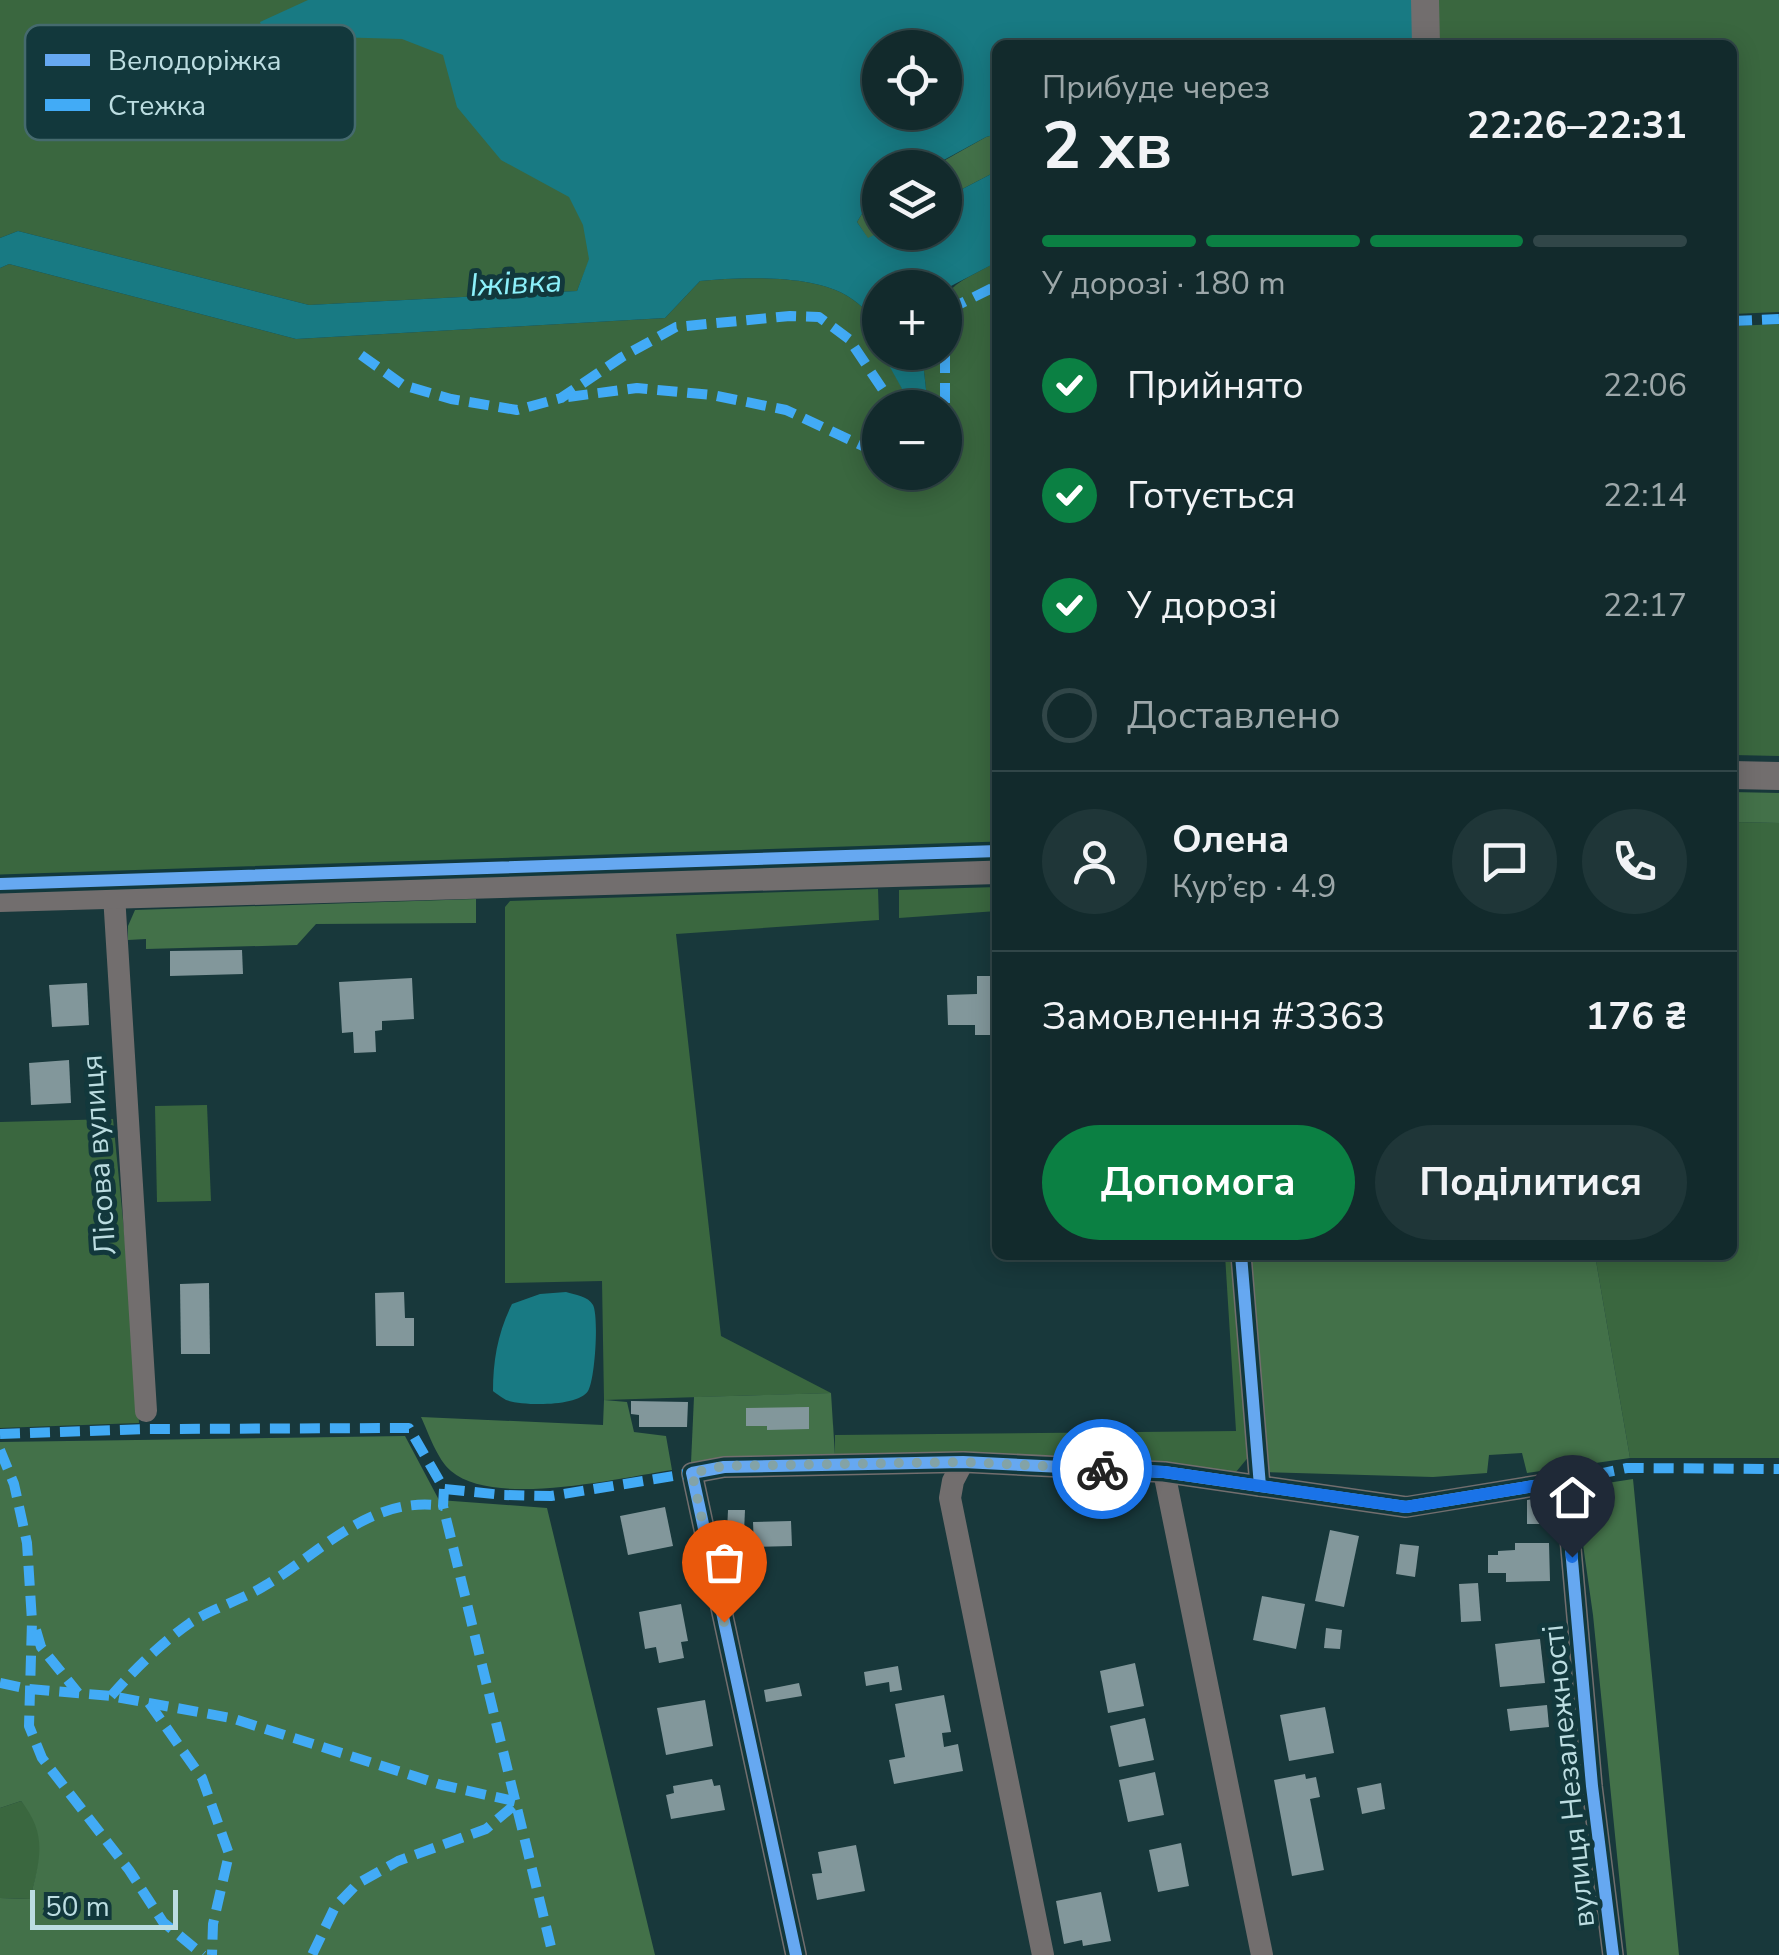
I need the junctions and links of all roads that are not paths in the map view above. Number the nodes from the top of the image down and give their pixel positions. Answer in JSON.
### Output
{"nodes":[{"id":1,"x":1425,"y":0,"type":"edge"},
{"id":2,"x":1426,"y":40,"type":"edge"},
{"id":3,"x":1737,"y":775,"type":"edge"},
{"id":4,"x":1779,"y":776,"type":"edge"},
{"id":5,"x":992,"y":870,"type":"edge"},
{"id":6,"x":114,"y":895,"type":"junction"},
{"id":7,"x":0,"y":898,"type":"edge"},
{"id":8,"x":1242,"y":1260,"type":"edge"},
{"id":9,"x":146,"y":1411,"type":"dead end"},
{"id":10,"x":963,"y":1462,"type":"junction"},
{"id":11,"x":1164,"y":1472,"type":"junction"},
{"id":12,"x":1260,"y":1486,"type":"junction"},
{"id":13,"x":796,"y":1955,"type":"edge"},
{"id":14,"x":1043,"y":1955,"type":"edge"},
{"id":15,"x":1262,"y":1955,"type":"edge"},
{"id":16,"x":1613,"y":1955,"type":"edge"}],
"edges":[{"from":1,"to":2,"type":"street"},
{"from":3,"to":4,"type":"street"},
{"from":5,"to":6,"type":"street"},
{"from":6,"to":7,"type":"street"},
{"from":6,"to":9,"type":"street","name":"Лісова вулиця"},
{"from":8,"to":12,"type":"street"},
{"from":10,"to":11,"type":"street","name":"вулиця Незалежності"},
{"from":10,"to":13,"type":"street","name":"вулиця Незалежності"},
{"from":10,"to":14,"type":"street"},
{"from":11,"to":12,"type":"street","name":"вулиця Незалежності"},
{"from":11,"to":15,"type":"street"},
{"from":12,"to":16,"type":"street","name":"вулиця Незалежності"}]}
